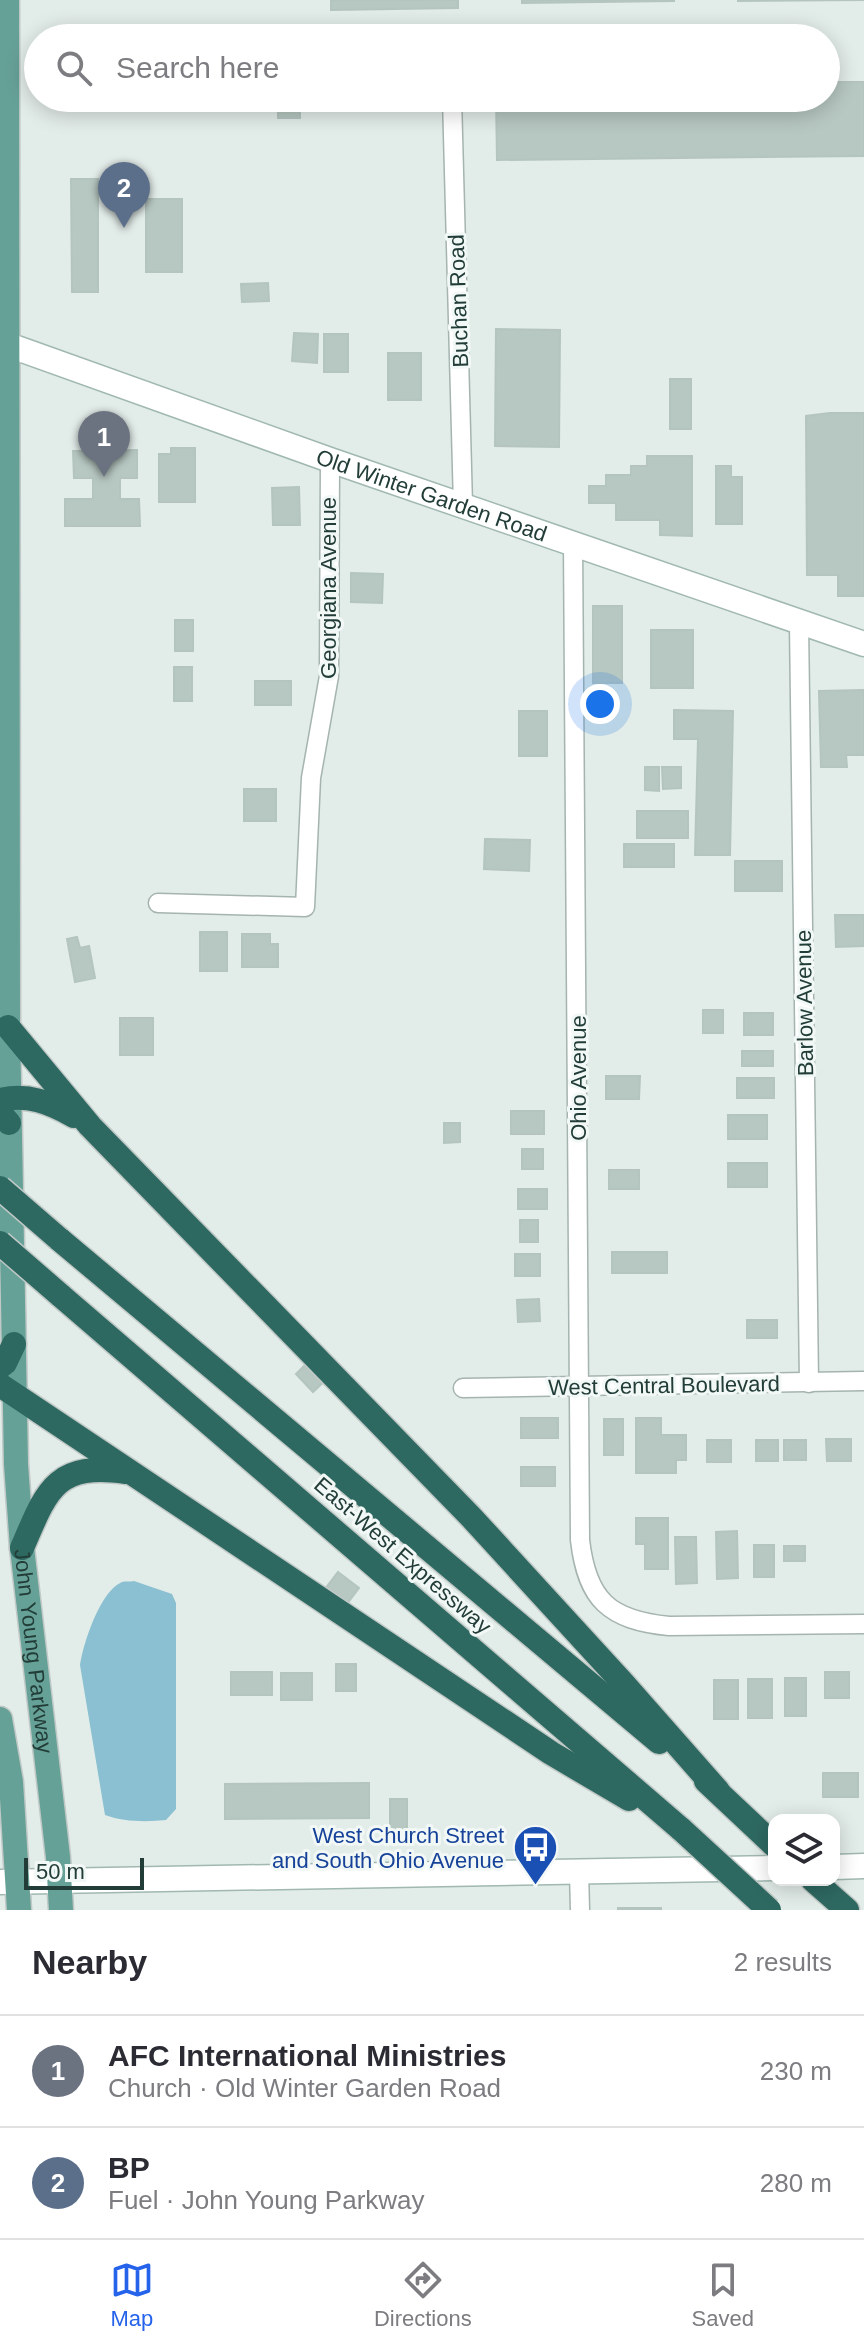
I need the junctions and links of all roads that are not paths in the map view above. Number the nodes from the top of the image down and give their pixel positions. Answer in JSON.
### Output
{"nodes":[{"id":1,"x":7,"y":0,"type":"edge"},
{"id":2,"x":452,"y":112,"type":"edge"},
{"id":3,"x":4,"y":344,"type":"edge"},
{"id":4,"x":330,"y":460,"type":"junction"},
{"id":5,"x":463,"y":505,"type":"junction"},
{"id":6,"x":573,"y":543,"type":"junction"},
{"id":7,"x":799,"y":623,"type":"junction"},
{"id":8,"x":864,"y":644,"type":"edge"},
{"id":9,"x":5,"y":667,"type":"edge"},
{"id":10,"x":158,"y":903,"type":"dead end"},
{"id":11,"x":8,"y":1027,"type":"junction"},
{"id":12,"x":4,"y":1108,"type":"edge"},
{"id":13,"x":90,"y":1126,"type":"junction"},
{"id":14,"x":0,"y":1188,"type":"edge"},
{"id":15,"x":0,"y":1243,"type":"edge"},
{"id":16,"x":14,"y":1344,"type":"junction"},
{"id":17,"x":0,"y":1367,"type":"edge"},
{"id":18,"x":864,"y":1381,"type":"edge"},
{"id":19,"x":809,"y":1383,"type":"junction"},
{"id":20,"x":463,"y":1388,"type":"dead end"},
{"id":21,"x":580,"y":1388,"type":"junction"},
{"id":22,"x":7,"y":1389,"type":"edge"},
{"id":23,"x":133,"y":1473,"type":"junction"},
{"id":24,"x":22,"y":1548,"type":"junction"},
{"id":25,"x":864,"y":1624,"type":"edge"},
{"id":26,"x":0,"y":1719,"type":"edge"},
{"id":27,"x":718,"y":1791,"type":"junction"},
{"id":28,"x":682,"y":1830,"type":"junction"},
{"id":29,"x":768,"y":1840,"type":"edge"},
{"id":30,"x":864,"y":1866,"type":"edge"},
{"id":31,"x":840,"y":1867,"type":"edge"},
{"id":32,"x":768,"y":1868,"type":"edge"},
{"id":33,"x":579,"y":1871,"type":"junction"},
{"id":34,"x":60,"y":1881,"type":"junction"},
{"id":35,"x":9,"y":1882,"type":"edge"},
{"id":36,"x":820,"y":1886,"type":"edge"},
{"id":37,"x":19,"y":1910,"type":"edge"},
{"id":38,"x":61,"y":1910,"type":"edge"},
{"id":39,"x":580,"y":1910,"type":"edge"},
{"id":40,"x":769,"y":1910,"type":"edge"},
{"id":41,"x":847,"y":1910,"type":"edge"}],
"edges":[{"from":1,"to":3,"type":"main road","name":"John Young Parkway"},
{"from":2,"to":5,"type":"street","name":"Buchan Road"},
{"from":3,"to":4,"type":"main road","name":"Old Winter Garden Road"},
{"from":3,"to":9,"type":"main road","name":"John Young Parkway"},
{"from":4,"to":5,"type":"main road","name":"Old Winter Garden Road"},
{"from":4,"to":10,"type":"street","name":"Georgiana Avenue"},
{"from":5,"to":6,"type":"main road","name":"Old Winter Garden Road"},
{"from":6,"to":7,"type":"main road","name":"Old Winter Garden Road"},
{"from":6,"to":21,"type":"street","name":"Ohio Avenue"},
{"from":7,"to":8,"type":"main road","name":"Old Winter Garden Road"},
{"from":7,"to":19,"type":"street","name":"Barlow Avenue"},
{"from":9,"to":11,"type":"main road","name":"John Young Parkway"},
{"from":11,"to":12,"type":"main road","name":"John Young Parkway"},
{"from":11,"to":13,"type":"highway"},
{"from":12,"to":13,"type":"highway"},
{"from":12,"to":16,"type":"main road","name":"John Young Parkway"},
{"from":13,"to":27,"type":"highway"},
{"from":14,"to":27,"type":"highway","name":"East-West Expressway","bridge":true},
{"from":15,"to":28,"type":"highway","name":"East-West Expressway","bridge":true},
{"from":16,"to":17,"type":"highway"},
{"from":16,"to":22,"type":"main road","name":"John Young Parkway"},
{"from":18,"to":19,"type":"street","name":"West Central Boulevard"},
{"from":19,"to":21,"type":"street","name":"West Central Boulevard"},
{"from":20,"to":21,"type":"street","name":"West Central Boulevard"},
{"from":21,"to":25,"type":"street","name":"Ohio Avenue"},
{"from":22,"to":23,"type":"highway"},
{"from":22,"to":24,"type":"main road","name":"John Young Parkway"},
{"from":23,"to":24,"type":"highway"},
{"from":23,"to":28,"type":"highway"},
{"from":24,"to":34,"type":"main road","name":"John Young Parkway"},
{"from":26,"to":35,"type":"main road","name":"John Young Parkway"},
{"from":27,"to":29,"type":"highway","name":"East-West Expressway"},
{"from":28,"to":40,"type":"highway","name":"East-West Expressway","bridge":true},
{"from":30,"to":31,"type":"main road"},
{"from":32,"to":33,"type":"main road"},
{"from":33,"to":34,"type":"main road"},
{"from":33,"to":39,"type":"street"},
{"from":34,"to":35,"type":"main road"},
{"from":34,"to":38,"type":"main road","name":"John Young Parkway"},
{"from":35,"to":37,"type":"main road","name":"John Young Parkway"},
{"from":36,"to":41,"type":"highway"}]}
